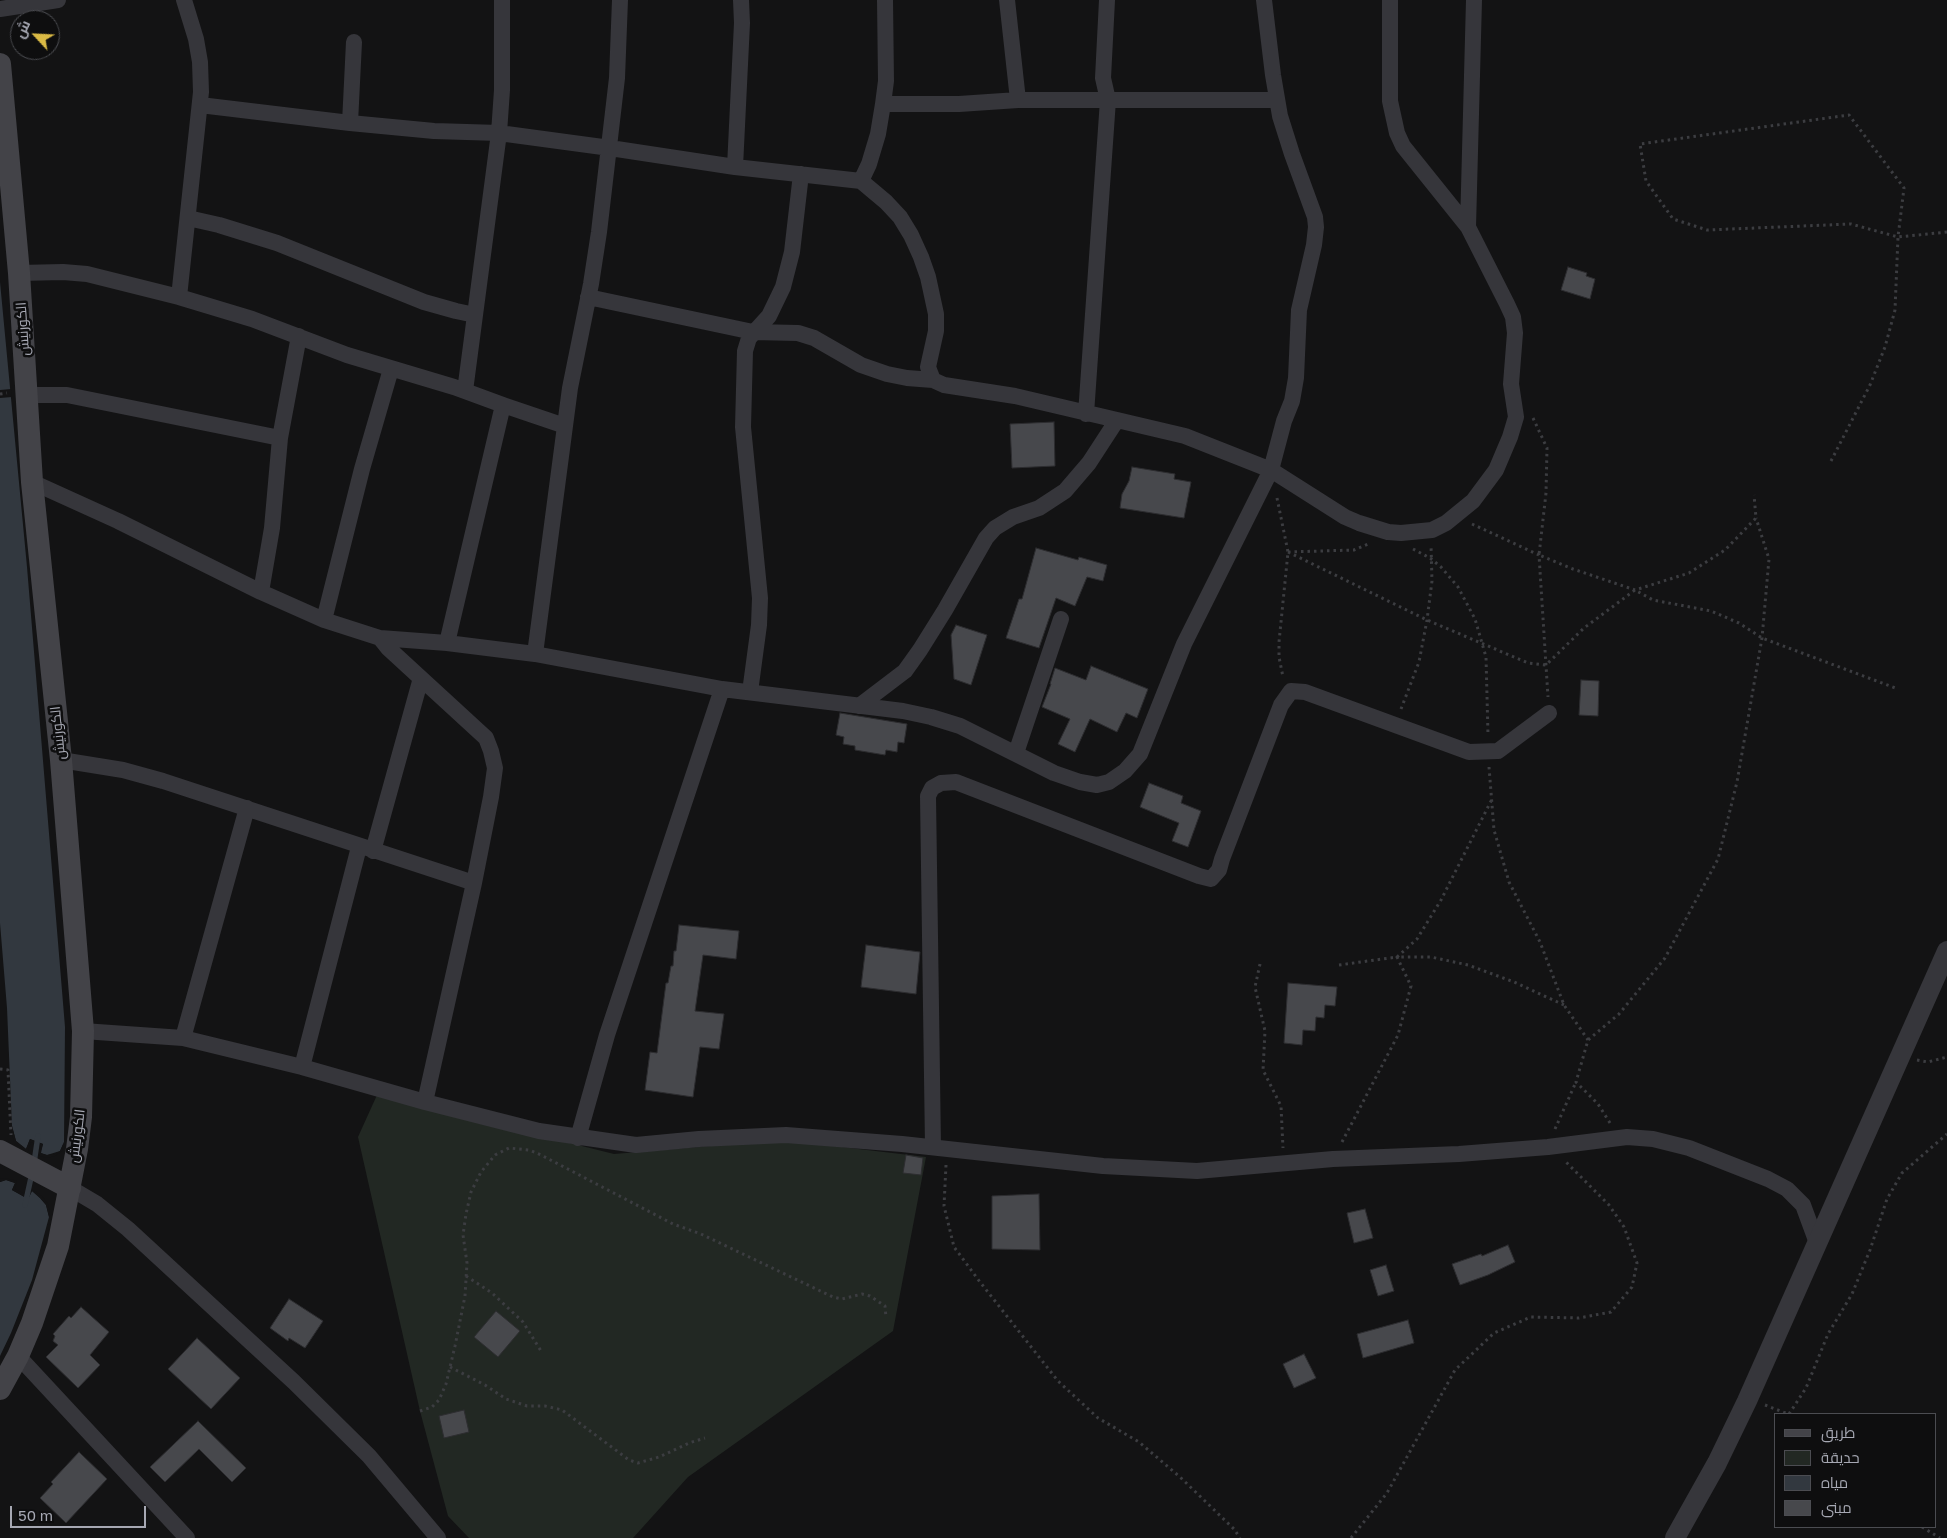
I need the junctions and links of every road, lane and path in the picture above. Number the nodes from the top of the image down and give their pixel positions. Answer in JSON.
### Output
{"nodes":[{"id":1,"x":58,"y":0,"type":"edge"},
{"id":2,"x":184,"y":0,"type":"edge"},
{"id":3,"x":502,"y":0,"type":"edge"},
{"id":4,"x":620,"y":0,"type":"edge"},
{"id":5,"x":742,"y":0,"type":"edge"},
{"id":6,"x":885,"y":0,"type":"edge"},
{"id":7,"x":1007,"y":0,"type":"edge"},
{"id":8,"x":1107,"y":0,"type":"edge"},
{"id":9,"x":1264,"y":0,"type":"edge"},
{"id":10,"x":1390,"y":0,"type":"edge"},
{"id":11,"x":1474,"y":0,"type":"edge"},
{"id":12,"x":0,"y":9,"type":"edge"},
{"id":13,"x":354,"y":42,"type":"dead end"},
{"id":14,"x":0,"y":64,"type":"edge"},
{"id":15,"x":1018,"y":100,"type":"junction"},
{"id":16,"x":1108,"y":100,"type":"junction"},
{"id":17,"x":1278,"y":100,"type":"junction"},
{"id":18,"x":200,"y":104,"type":"junction"},
{"id":19,"x":884,"y":104,"type":"junction"},
{"id":20,"x":350,"y":123,"type":"junction"},
{"id":21,"x":499,"y":133,"type":"junction"},
{"id":22,"x":610,"y":148,"type":"junction"},
{"id":23,"x":735,"y":167,"type":"junction"},
{"id":24,"x":801,"y":174,"type":"junction"},
{"id":25,"x":861,"y":181,"type":"junction"},
{"id":26,"x":188,"y":218,"type":"junction"},
{"id":27,"x":1468,"y":227,"type":"junction"},
{"id":28,"x":1947,"y":232,"type":"edge"},
{"id":29,"x":1898,"y":237,"type":"junction"},
{"id":30,"x":19,"y":273,"type":"junction"},
{"id":31,"x":588,"y":297,"type":"junction"},
{"id":32,"x":179,"y":298,"type":"junction"},
{"id":33,"x":475,"y":315,"type":"junction"},
{"id":34,"x":753,"y":332,"type":"junction"},
{"id":35,"x":299,"y":336,"type":"junction"},
{"id":36,"x":391,"y":369,"type":"junction"},
{"id":37,"x":933,"y":380,"type":"junction"},
{"id":38,"x":465,"y":391,"type":"junction"},
{"id":39,"x":28,"y":395,"type":"junction"},
{"id":40,"x":503,"y":405,"type":"junction"},
{"id":41,"x":1086,"y":414,"type":"junction"},
{"id":42,"x":1531,"y":414,"type":"dead end"},
{"id":43,"x":1117,"y":420,"type":"junction"},
{"id":44,"x":564,"y":426,"type":"junction"},
{"id":45,"x":280,"y":438,"type":"junction"},
{"id":46,"x":1831,"y":461,"type":"dead end"},
{"id":47,"x":1271,"y":470,"type":"junction"},
{"id":48,"x":32,"y":482,"type":"junction"},
{"id":49,"x":1754,"y":495,"type":"dead end"},
{"id":50,"x":1456,"y":516,"type":"junction"},
{"id":51,"x":1756,"y":518,"type":"junction"},
{"id":52,"x":1432,"y":530,"type":"junction"},
{"id":53,"x":1394,"y":532,"type":"junction"},
{"id":54,"x":1288,"y":552,"type":"junction"},
{"id":55,"x":1539,"y":555,"type":"junction"},
{"id":56,"x":1430,"y":558,"type":"junction"},
{"id":57,"x":1635,"y":590,"type":"junction"},
{"id":58,"x":261,"y":592,"type":"junction"},
{"id":59,"x":1061,"y":619,"type":"dead end"},
{"id":60,"x":324,"y":620,"type":"junction"},
{"id":61,"x":1427,"y":620,"type":"junction"},
{"id":62,"x":380,"y":638,"type":"junction"},
{"id":63,"x":1762,"y":638,"type":"junction"},
{"id":64,"x":447,"y":643,"type":"junction"},
{"id":65,"x":1482,"y":643,"type":"junction"},
{"id":66,"x":535,"y":654,"type":"junction"},
{"id":67,"x":1546,"y":665,"type":"junction"},
{"id":68,"x":421,"y":678,"type":"junction"},
{"id":69,"x":722,"y":689,"type":"junction"},
{"id":70,"x":1898,"y":689,"type":"dead end"},
{"id":71,"x":1291,"y":691,"type":"junction"},
{"id":72,"x":750,"y":692,"type":"junction"},
{"id":73,"x":859,"y":706,"type":"junction"},
{"id":74,"x":1549,"y":713,"type":"joint"},
{"id":75,"x":1395,"y":724,"type":"junction"},
{"id":76,"x":1488,"y":751,"type":"junction"},
{"id":77,"x":1016,"y":753,"type":"junction"},
{"id":78,"x":61,"y":760,"type":"junction"},
{"id":79,"x":1491,"y":800,"type":"junction"},
{"id":80,"x":247,"y":808,"type":"junction"},
{"id":81,"x":366,"y":849,"type":"junction"},
{"id":82,"x":474,"y":883,"type":"junction"},
{"id":83,"x":1947,"y":950,"type":"edge"},
{"id":84,"x":1397,"y":957,"type":"junction"},
{"id":85,"x":1260,"y":964,"type":"dead end"},
{"id":86,"x":1339,"y":964,"type":"dead end"},
{"id":87,"x":1564,"y":1005,"type":"junction"},
{"id":88,"x":83,"y":1031,"type":"junction"},
{"id":89,"x":183,"y":1038,"type":"junction"},
{"id":90,"x":1588,"y":1040,"type":"junction"},
{"id":91,"x":1899,"y":1058,"type":"junction"},
{"id":92,"x":1947,"y":1058,"type":"edge"},
{"id":93,"x":302,"y":1067,"type":"junction"},
{"id":94,"x":0,"y":1069,"type":"edge"},
{"id":95,"x":1576,"y":1082,"type":"junction"},
{"id":96,"x":425,"y":1102,"type":"junction"},
{"id":97,"x":1947,"y":1134,"type":"edge"},
{"id":98,"x":1619,"y":1137,"type":"junction"},
{"id":99,"x":578,"y":1138,"type":"junction"},
{"id":100,"x":5,"y":1146,"type":"edge"},
{"id":101,"x":1548,"y":1147,"type":"junction"},
{"id":102,"x":940,"y":1148,"type":"junction"},
{"id":103,"x":1333,"y":1159,"type":"junction"},
{"id":104,"x":1283,"y":1164,"type":"junction"},
{"id":105,"x":63,"y":1184,"type":"junction"},
{"id":106,"x":1817,"y":1243,"type":"junction"},
{"id":107,"x":466,"y":1276,"type":"junction"},
{"id":108,"x":886,"y":1318,"type":"dead end"},
{"id":109,"x":541,"y":1351,"type":"dead end"},
{"id":110,"x":18,"y":1356,"type":"junction"},
{"id":111,"x":450,"y":1367,"type":"junction"},
{"id":112,"x":0,"y":1389,"type":"edge"},
{"id":113,"x":1747,"y":1401,"type":"junction"},
{"id":114,"x":420,"y":1411,"type":"dead end"},
{"id":115,"x":1786,"y":1413,"type":"edge"},
{"id":116,"x":1790,"y":1413,"type":"edge"},
{"id":117,"x":706,"y":1438,"type":"dead end"},
{"id":118,"x":1924,"y":1528,"type":"edge"},
{"id":119,"x":187,"y":1538,"type":"edge"},
{"id":120,"x":438,"y":1538,"type":"edge"},
{"id":121,"x":1240,"y":1538,"type":"edge"},
{"id":122,"x":1352,"y":1538,"type":"edge"},
{"id":123,"x":1675,"y":1538,"type":"edge"},
{"id":124,"x":1940,"y":1538,"type":"edge"}],
"edges":[{"from":1,"to":12,"type":"street"},
{"from":2,"to":18,"type":"street"},
{"from":3,"to":21,"type":"street"},
{"from":4,"to":22,"type":"street"},
{"from":5,"to":23,"type":"street"},
{"from":6,"to":19,"type":"street"},
{"from":7,"to":15,"type":"street"},
{"from":8,"to":16,"type":"street"},
{"from":9,"to":17,"type":"street"},
{"from":10,"to":27,"type":"street"},
{"from":11,"to":27,"type":"street"},
{"from":13,"to":20,"type":"street"},
{"from":14,"to":30,"type":"main road","name":"الكورنيش"},
{"from":15,"to":16,"type":"street"},
{"from":15,"to":19,"type":"street"},
{"from":16,"to":17,"type":"street"},
{"from":16,"to":41,"type":"street"},
{"from":17,"to":47,"type":"street"},
{"from":18,"to":20,"type":"street"},
{"from":18,"to":26,"type":"street"},
{"from":19,"to":25,"type":"street"},
{"from":20,"to":21,"type":"street"},
{"from":21,"to":22,"type":"street"},
{"from":21,"to":33,"type":"street"},
{"from":22,"to":23,"type":"street"},
{"from":22,"to":31,"type":"street"},
{"from":23,"to":24,"type":"street"},
{"from":24,"to":25,"type":"street"},
{"from":24,"to":34,"type":"street"},
{"from":25,"to":37,"type":"street"},
{"from":26,"to":32,"type":"street"},
{"from":26,"to":33,"type":"street"},
{"from":27,"to":50,"type":"street"},
{"from":28,"to":29,"type":"path"},
{"from":29,"to":29,"type":"path"},
{"from":29,"to":46,"type":"path"},
{"from":30,"to":32,"type":"street"},
{"from":30,"to":39,"type":"main road","name":"الكورنيش"},
{"from":31,"to":34,"type":"street"},
{"from":31,"to":44,"type":"street"},
{"from":32,"to":35,"type":"street"},
{"from":33,"to":38,"type":"street"},
{"from":34,"to":37,"type":"street"},
{"from":34,"to":72,"type":"street"},
{"from":35,"to":36,"type":"street"},
{"from":35,"to":45,"type":"street"},
{"from":36,"to":38,"type":"street"},
{"from":36,"to":60,"type":"street"},
{"from":37,"to":41,"type":"street"},
{"from":38,"to":40,"type":"street"},
{"from":39,"to":45,"type":"street"},
{"from":39,"to":48,"type":"main road","name":"الكورنيش"},
{"from":40,"to":44,"type":"street"},
{"from":40,"to":64,"type":"street"},
{"from":41,"to":43,"type":"street"},
{"from":42,"to":55,"type":"path"},
{"from":43,"to":47,"type":"street"},
{"from":43,"to":73,"type":"street"},
{"from":44,"to":66,"type":"street"},
{"from":45,"to":58,"type":"street"},
{"from":47,"to":53,"type":"street"},
{"from":47,"to":54,"type":"path"},
{"from":47,"to":77,"type":"street"},
{"from":48,"to":58,"type":"street"},
{"from":48,"to":78,"type":"main road","name":"الكورنيش"},
{"from":49,"to":51,"type":"path"},
{"from":50,"to":52,"type":"street"},
{"from":50,"to":55,"type":"path"},
{"from":51,"to":57,"type":"path"},
{"from":51,"to":63,"type":"path"},
{"from":52,"to":53,"type":"street"},
{"from":52,"to":56,"type":"path"},
{"from":53,"to":54,"type":"path"},
{"from":53,"to":56,"type":"path"},
{"from":54,"to":61,"type":"path"},
{"from":54,"to":71,"type":"path"},
{"from":55,"to":57,"type":"path"},
{"from":55,"to":67,"type":"path"},
{"from":56,"to":61,"type":"path"},
{"from":56,"to":65,"type":"path"},
{"from":57,"to":63,"type":"path"},
{"from":57,"to":67,"type":"path"},
{"from":58,"to":60,"type":"street"},
{"from":59,"to":77,"type":"street"},
{"from":60,"to":62,"type":"street"},
{"from":61,"to":65,"type":"path"},
{"from":61,"to":75,"type":"path"},
{"from":62,"to":64,"type":"street"},
{"from":62,"to":68,"type":"street"},
{"from":63,"to":70,"type":"path"},
{"from":63,"to":90,"type":"path"},
{"from":64,"to":66,"type":"street"},
{"from":65,"to":67,"type":"path"},
{"from":65,"to":76,"type":"path"},
{"from":66,"to":69,"type":"street"},
{"from":67,"to":74,"type":"path"},
{"from":68,"to":81,"type":"street"},
{"from":68,"to":82,"type":"street"},
{"from":69,"to":72,"type":"street"},
{"from":69,"to":99,"type":"street"},
{"from":71,"to":75,"type":"street"},
{"from":71,"to":102,"type":"street"},
{"from":72,"to":73,"type":"street"},
{"from":73,"to":77,"type":"street"},
{"from":74,"to":76,"type":"street"},
{"from":75,"to":76,"type":"street"},
{"from":76,"to":79,"type":"path"},
{"from":78,"to":80,"type":"street"},
{"from":78,"to":88,"type":"main road","name":"الكورنيش"},
{"from":79,"to":84,"type":"path"},
{"from":79,"to":87,"type":"path"},
{"from":80,"to":81,"type":"street"},
{"from":80,"to":89,"type":"street"},
{"from":81,"to":82,"type":"street"},
{"from":81,"to":93,"type":"street"},
{"from":82,"to":96,"type":"street"},
{"from":83,"to":91,"type":"street"},
{"from":84,"to":86,"type":"path"},
{"from":84,"to":87,"type":"path"},
{"from":84,"to":103,"type":"path"},
{"from":85,"to":104,"type":"path"},
{"from":87,"to":90,"type":"path"},
{"from":88,"to":89,"type":"street"},
{"from":88,"to":105,"type":"main road","name":"الكورنيش"},
{"from":89,"to":93,"type":"street"},
{"from":90,"to":95,"type":"path"},
{"from":91,"to":92,"type":"path"},
{"from":91,"to":106,"type":"street"},
{"from":93,"to":96,"type":"street"},
{"from":94,"to":100,"type":"path"},
{"from":95,"to":98,"type":"path"},
{"from":95,"to":101,"type":"path"},
{"from":96,"to":99,"type":"street"},
{"from":97,"to":116,"type":"path"},
{"from":98,"to":101,"type":"street"},
{"from":98,"to":106,"type":"street"},
{"from":99,"to":102,"type":"street"},
{"from":100,"to":105,"type":"main road"},
{"from":101,"to":103,"type":"street"},
{"from":101,"to":122,"type":"path"},
{"from":102,"to":104,"type":"street"},
{"from":102,"to":121,"type":"path"},
{"from":103,"to":104,"type":"street"},
{"from":105,"to":110,"type":"main road","name":"الكورنيش"},
{"from":105,"to":120,"type":"street"},
{"from":106,"to":113,"type":"street"},
{"from":107,"to":108,"type":"path"},
{"from":107,"to":109,"type":"path"},
{"from":107,"to":111,"type":"path"},
{"from":110,"to":112,"type":"main road","name":"الكورنيش"},
{"from":110,"to":119,"type":"street"},
{"from":111,"to":114,"type":"path"},
{"from":111,"to":117,"type":"path"},
{"from":113,"to":115,"type":"path"},
{"from":113,"to":123,"type":"street"},
{"from":118,"to":124,"type":"path"}]}
